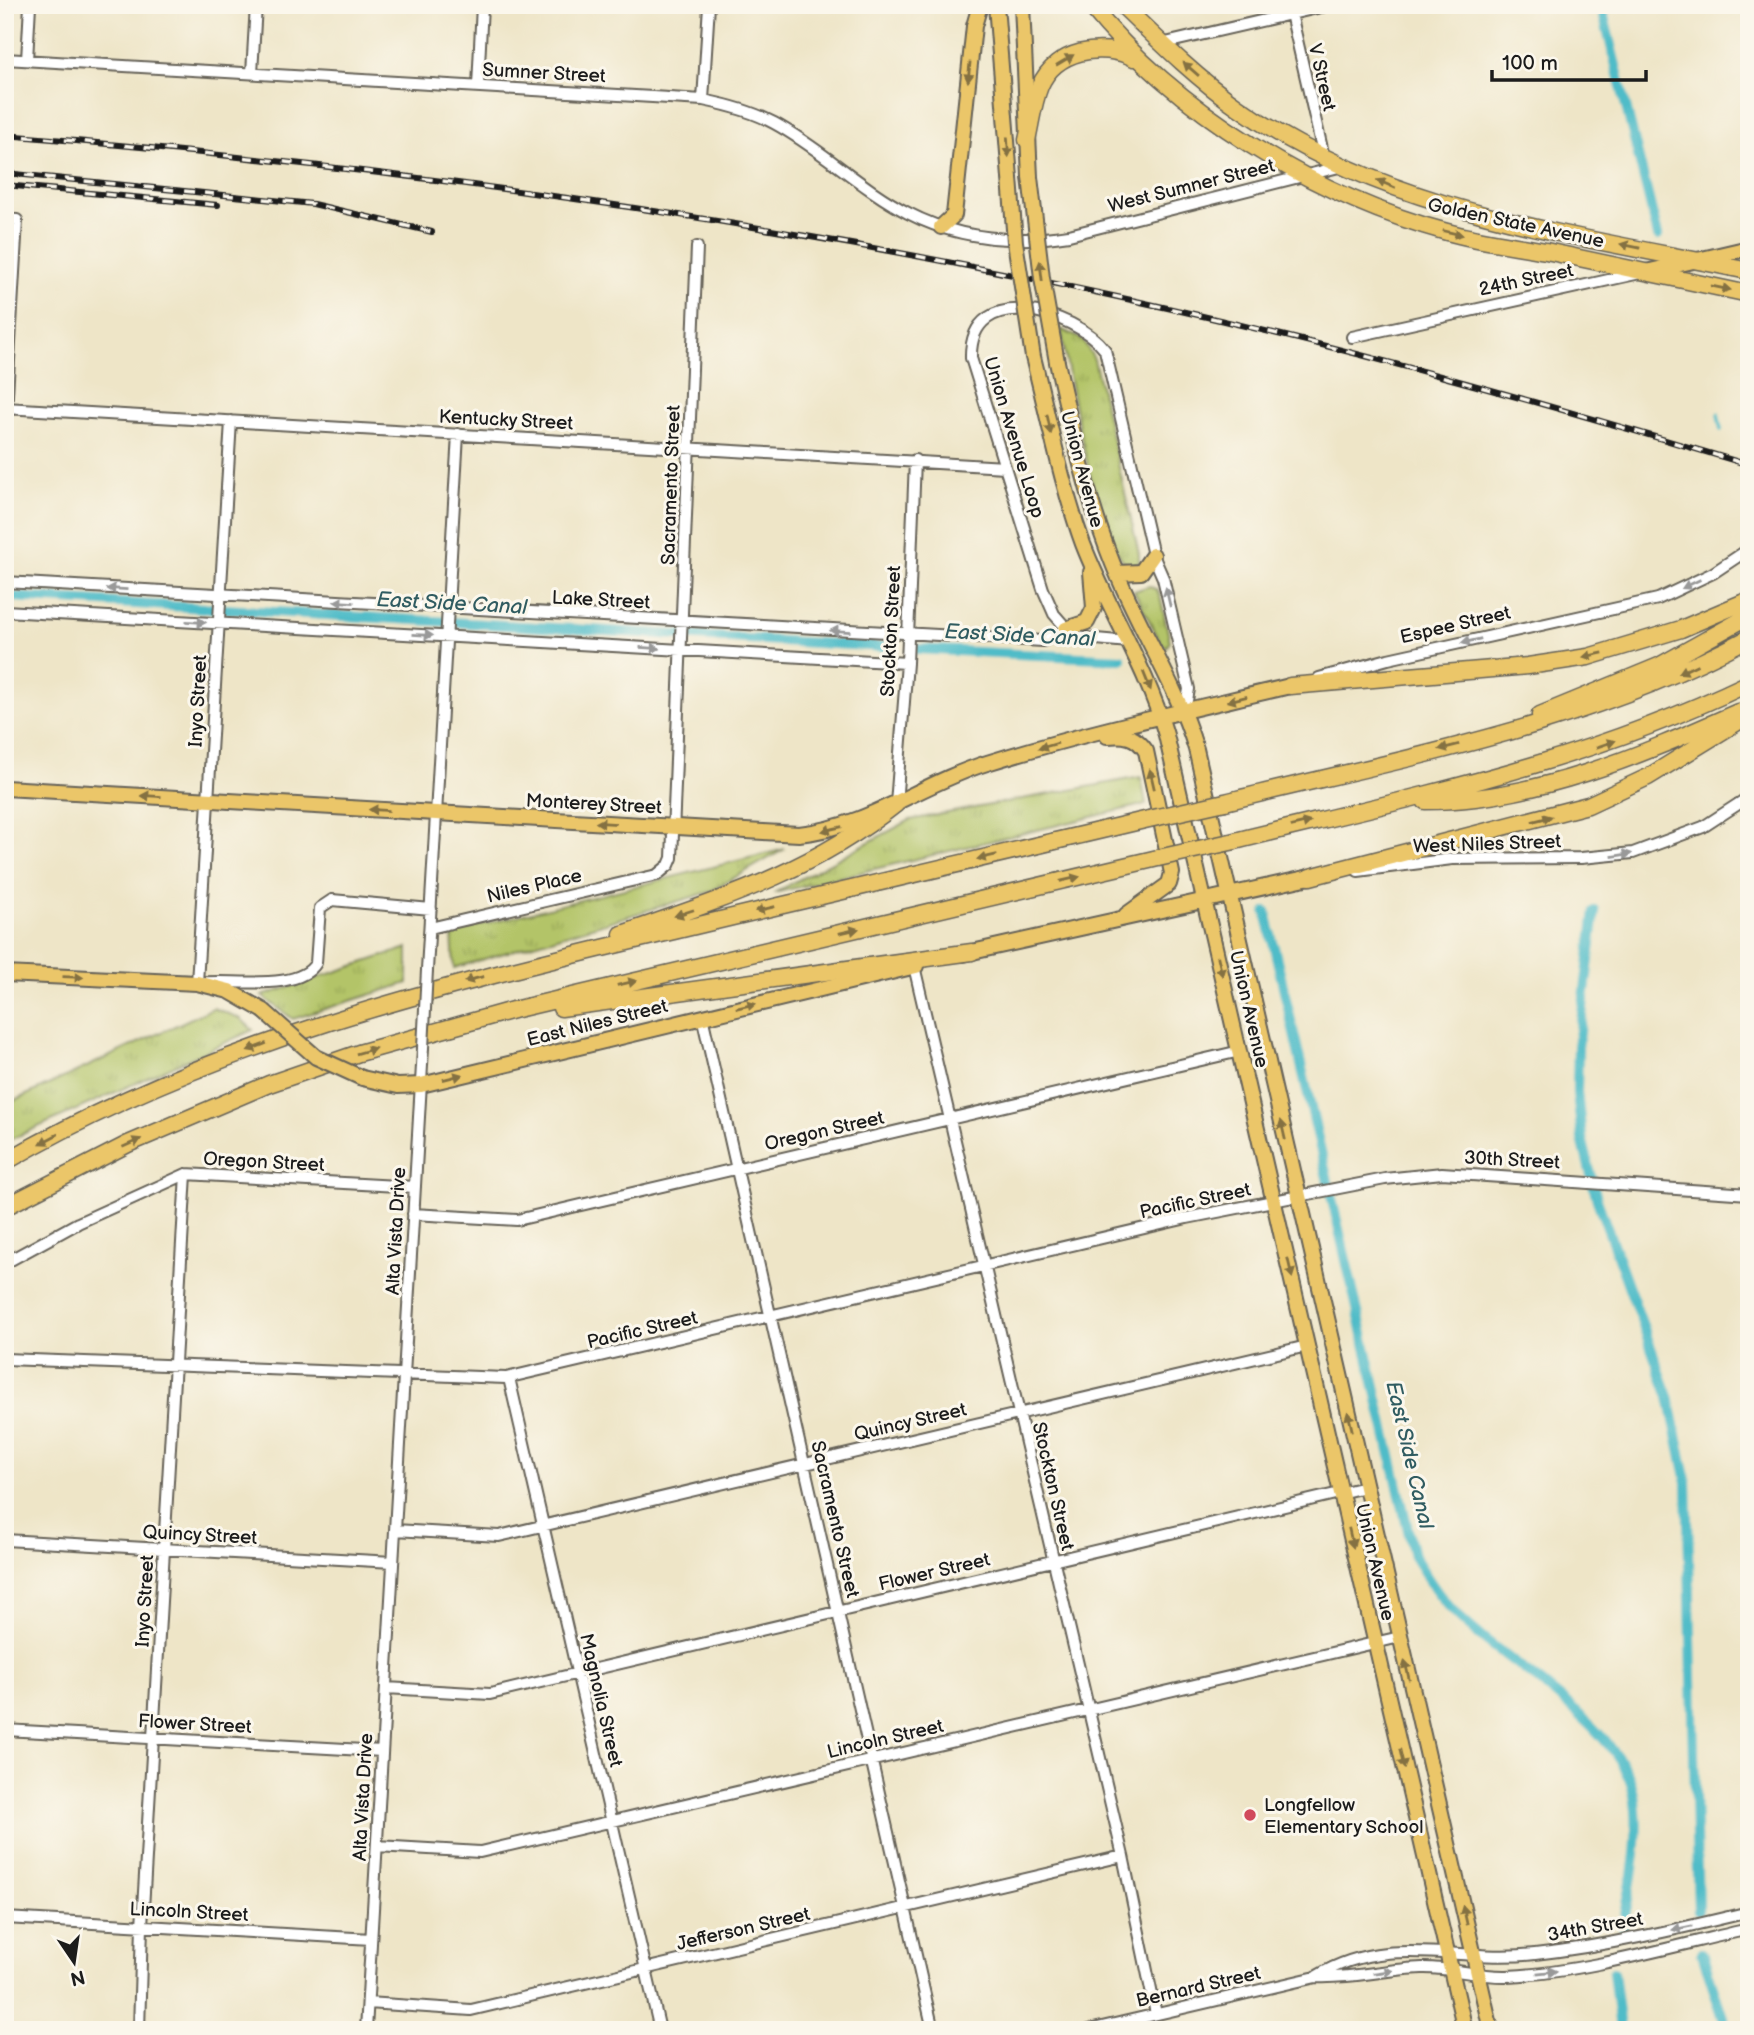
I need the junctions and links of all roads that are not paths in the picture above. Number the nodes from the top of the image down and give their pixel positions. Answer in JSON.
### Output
{"nodes":[{"id":1,"x":30,"y":5,"type":"edge"},
{"id":2,"x":256,"y":5,"type":"edge"},
{"id":3,"x":482,"y":5,"type":"edge"},
{"id":4,"x":709,"y":5,"type":"edge"},
{"id":5,"x":981,"y":5,"type":"edge"},
{"id":6,"x":996,"y":5,"type":"edge"},
{"id":7,"x":1022,"y":5,"type":"edge"},
{"id":8,"x":1090,"y":5,"type":"edge"},
{"id":9,"x":1122,"y":5,"type":"edge"},
{"id":10,"x":1330,"y":5,"type":"edge"},
{"id":11,"x":1290,"y":10,"type":"edge"},
{"id":12,"x":1161,"y":44,"type":"junction"},
{"id":13,"x":5,"y":59,"type":"edge"},
{"id":14,"x":27,"y":60,"type":"junction"},
{"id":15,"x":1142,"y":62,"type":"junction"},
{"id":16,"x":252,"y":73,"type":"junction"},
{"id":17,"x":478,"y":86,"type":"junction"},
{"id":18,"x":703,"y":100,"type":"junction"},
{"id":19,"x":1027,"y":140,"type":"junction"},
{"id":20,"x":1324,"y":157,"type":"junction"},
{"id":21,"x":1345,"y":166,"type":"junction"},
{"id":22,"x":1303,"y":175,"type":"junction"},
{"id":23,"x":5,"y":219,"type":"edge"},
{"id":24,"x":941,"y":228,"type":"junction"},
{"id":25,"x":1045,"y":239,"type":"joint"},
{"id":26,"x":697,"y":247,"type":"dead end"},
{"id":27,"x":1749,"y":248,"type":"edge"},
{"id":28,"x":1696,"y":260,"type":"junction"},
{"id":29,"x":1749,"y":271,"type":"edge"},
{"id":30,"x":1646,"y":272,"type":"junction"},
{"id":31,"x":1749,"y":294,"type":"edge"},
{"id":32,"x":1352,"y":337,"type":"dead end"},
{"id":33,"x":6,"y":408,"type":"edge"},
{"id":34,"x":231,"y":421,"type":"junction"},
{"id":35,"x":5,"y":431,"type":"edge"},
{"id":36,"x":458,"y":434,"type":"junction"},
{"id":37,"x":689,"y":447,"type":"junction"},
{"id":38,"x":915,"y":460,"type":"junction"},
{"id":39,"x":1005,"y":467,"type":"junction"},
{"id":40,"x":1749,"y":549,"type":"edge"},
{"id":41,"x":1153,"y":555,"type":"junction"},
{"id":42,"x":1090,"y":560,"type":"junction"},
{"id":43,"x":1117,"y":573,"type":"junction"},
{"id":44,"x":5,"y":582,"type":"edge"},
{"id":45,"x":221,"y":595,"type":"junction"},
{"id":46,"x":1749,"y":600,"type":"edge"},
{"id":47,"x":448,"y":608,"type":"junction"},
{"id":48,"x":5,"y":611,"type":"edge"},
{"id":49,"x":1749,"y":615,"type":"edge"},
{"id":50,"x":219,"y":623,"type":"junction"},
{"id":51,"x":682,"y":623,"type":"junction"},
{"id":52,"x":1066,"y":629,"type":"junction"},
{"id":53,"x":908,"y":635,"type":"junction"},
{"id":54,"x":447,"y":636,"type":"junction"},
{"id":55,"x":1749,"y":638,"type":"edge"},
{"id":56,"x":1129,"y":642,"type":"junction"},
{"id":57,"x":681,"y":649,"type":"junction"},
{"id":58,"x":907,"y":663,"type":"junction"},
{"id":59,"x":1749,"y":683,"type":"edge"},
{"id":60,"x":1290,"y":686,"type":"junction"},
{"id":61,"x":1749,"y":708,"type":"edge"},
{"id":62,"x":1185,"y":712,"type":"junction"},
{"id":63,"x":1749,"y":715,"type":"edge"},
{"id":64,"x":1161,"y":717,"type":"junction"},
{"id":65,"x":1075,"y":738,"type":"junction"},
{"id":66,"x":1481,"y":739,"type":"junction"},
{"id":67,"x":5,"y":788,"type":"edge"},
{"id":68,"x":1749,"y":797,"type":"edge"},
{"id":69,"x":208,"y":800,"type":"junction"},
{"id":70,"x":1398,"y":801,"type":"junction"},
{"id":71,"x":896,"y":804,"type":"junction"},
{"id":72,"x":437,"y":813,"type":"junction"},
{"id":73,"x":674,"y":827,"type":"junction"},
{"id":74,"x":647,"y":877,"type":"joint"},
{"id":75,"x":1310,"y":877,"type":"junction"},
{"id":76,"x":1217,"y":897,"type":"junction"},
{"id":77,"x":431,"y":909,"type":"junction"},
{"id":78,"x":1122,"y":918,"type":"junction"},
{"id":79,"x":430,"y":928,"type":"junction"},
{"id":80,"x":972,"y":952,"type":"junction"},
{"id":81,"x":540,"y":962,"type":"junction"},
{"id":82,"x":914,"y":966,"type":"junction"},
{"id":83,"x":5,"y":974,"type":"edge"},
{"id":84,"x":197,"y":983,"type":"junction"},
{"id":85,"x":513,"y":1010,"type":"junction"},
{"id":86,"x":702,"y":1016,"type":"junction"},
{"id":87,"x":1240,"y":1051,"type":"junction"},
{"id":88,"x":421,"y":1085,"type":"junction"},
{"id":89,"x":949,"y":1119,"type":"junction"},
{"id":90,"x":5,"y":1163,"type":"edge"},
{"id":91,"x":737,"y":1168,"type":"junction"},
{"id":92,"x":186,"y":1174,"type":"junction"},
{"id":93,"x":415,"y":1187,"type":"junction"},
{"id":94,"x":1749,"y":1194,"type":"edge"},
{"id":95,"x":1298,"y":1196,"type":"junction"},
{"id":96,"x":1275,"y":1201,"type":"junction"},
{"id":97,"x":5,"y":1207,"type":"edge"},
{"id":98,"x":413,"y":1214,"type":"junction"},
{"id":99,"x":5,"y":1263,"type":"edge"},
{"id":100,"x":984,"y":1266,"type":"junction"},
{"id":101,"x":771,"y":1316,"type":"junction"},
{"id":102,"x":1307,"y":1346,"type":"junction"},
{"id":103,"x":5,"y":1359,"type":"edge"},
{"id":104,"x":175,"y":1365,"type":"junction"},
{"id":105,"x":404,"y":1374,"type":"junction"},
{"id":106,"x":509,"y":1378,"type":"junction"},
{"id":107,"x":1019,"y":1414,"type":"junction"},
{"id":108,"x":805,"y":1464,"type":"junction"},
{"id":109,"x":1365,"y":1488,"type":"junction"},
{"id":110,"x":1341,"y":1493,"type":"junction"},
{"id":111,"x":543,"y":1525,"type":"junction"},
{"id":112,"x":395,"y":1530,"type":"junction"},
{"id":113,"x":5,"y":1540,"type":"edge"},
{"id":114,"x":164,"y":1549,"type":"junction"},
{"id":115,"x":1054,"y":1561,"type":"junction"},
{"id":116,"x":393,"y":1562,"type":"junction"},
{"id":117,"x":839,"y":1612,"type":"junction"},
{"id":118,"x":1400,"y":1637,"type":"junction"},
{"id":119,"x":1375,"y":1642,"type":"junction"},
{"id":120,"x":578,"y":1673,"type":"junction"},
{"id":121,"x":386,"y":1688,"type":"junction"},
{"id":122,"x":1088,"y":1709,"type":"junction"},
{"id":123,"x":5,"y":1730,"type":"edge"},
{"id":124,"x":153,"y":1738,"type":"junction"},
{"id":125,"x":382,"y":1751,"type":"junction"},
{"id":126,"x":873,"y":1759,"type":"junction"},
{"id":127,"x":612,"y":1821,"type":"junction"},
{"id":128,"x":377,"y":1846,"type":"junction"},
{"id":129,"x":1123,"y":1856,"type":"junction"},
{"id":130,"x":907,"y":1907,"type":"junction"},
{"id":131,"x":1749,"y":1912,"type":"edge"},
{"id":132,"x":5,"y":1918,"type":"edge"},
{"id":133,"x":142,"y":1926,"type":"junction"},
{"id":134,"x":1749,"y":1929,"type":"edge"},
{"id":135,"x":372,"y":1940,"type":"junction"},
{"id":136,"x":1446,"y":1951,"type":"junction"},
{"id":137,"x":1474,"y":1956,"type":"junction"},
{"id":138,"x":646,"y":1969,"type":"junction"},
{"id":139,"x":1451,"y":1972,"type":"junction"},
{"id":140,"x":1479,"y":1976,"type":"junction"},
{"id":141,"x":1316,"y":1977,"type":"junction"},
{"id":142,"x":368,"y":2004,"type":"junction"},
{"id":143,"x":1156,"y":2014,"type":"junction"},
{"id":144,"x":139,"y":2030,"type":"edge"},
{"id":145,"x":366,"y":2030,"type":"edge"},
{"id":146,"x":660,"y":2030,"type":"edge"},
{"id":147,"x":933,"y":2030,"type":"edge"},
{"id":148,"x":1089,"y":2030,"type":"edge"},
{"id":149,"x":1465,"y":2030,"type":"edge"},
{"id":150,"x":1491,"y":2030,"type":"edge"}],
"edges":[{"from":1,"to":14,"type":"street"},
{"from":2,"to":16,"type":"street"},
{"from":3,"to":17,"type":"street"},
{"from":4,"to":18,"type":"street"},
{"from":5,"to":24,"type":"main road","one_way":true},
{"from":6,"to":42,"type":"main road","name":"Union Avenue","one_way":true,"bridge":true},
{"from":7,"to":19,"type":"main road","name":"Union Avenue"},
{"from":8,"to":15,"type":"highway","name":"Golden State Avenue"},
{"from":9,"to":12,"type":"highway","name":"Golden State Avenue"},
{"from":10,"to":11,"type":"street"},
{"from":11,"to":12,"type":"street"},
{"from":11,"to":20,"type":"street","name":"V Street"},
{"from":20,"to":12,"type":"highway","name":"Golden State Avenue","one_way":true},
{"from":13,"to":14,"type":"street","name":"Sumner Street"},
{"from":14,"to":16,"type":"street","name":"Sumner Street"},
{"from":19,"to":15,"type":"highway","one_way":true},
{"from":15,"to":22,"type":"highway","name":"Golden State Avenue"},
{"from":16,"to":17,"type":"street","name":"Sumner Street"},
{"from":17,"to":18,"type":"street","name":"Sumner Street"},
{"from":18,"to":24,"type":"street","name":"Sumner Street"},
{"from":43,"to":19,"type":"main road","name":"Union Avenue","one_way":true,"bridge":true},
{"from":20,"to":21,"type":"highway","name":"Golden State Avenue"},
{"from":21,"to":22,"type":"street","name":"West Sumner Street"},
{"from":28,"to":21,"type":"highway","name":"Golden State Avenue","one_way":true},
{"from":22,"to":25,"type":"street","name":"West Sumner Street"},
{"from":22,"to":30,"type":"highway","name":"Golden State Avenue","one_way":true},
{"from":23,"to":33,"type":"street"},
{"from":24,"to":25,"type":"street","name":"Sumner Street"},
{"from":26,"to":37,"type":"street","name":"Sacramento Street"},
{"from":27,"to":28,"type":"main road","name":"24th Street"},
{"from":28,"to":29,"type":"highway","name":"Golden State Avenue"},
{"from":28,"to":30,"type":"main road","name":"24th Street"},
{"from":30,"to":31,"type":"highway","name":"Golden State Avenue","one_way":true},
{"from":30,"to":32,"type":"street","name":"24th Street"},
{"from":33,"to":34,"type":"street","name":"Kentucky Street"},
{"from":33,"to":35,"type":"street"},
{"from":34,"to":36,"type":"street","name":"Kentucky Street"},
{"from":34,"to":45,"type":"street","name":"Inyo Street"},
{"from":36,"to":37,"type":"street","name":"Kentucky Street"},
{"from":36,"to":47,"type":"street","name":"Alta Vista Drive"},
{"from":37,"to":38,"type":"street","name":"Kentucky Street"},
{"from":37,"to":51,"type":"street","name":"Sacramento Street"},
{"from":38,"to":39,"type":"street","name":"Kentucky Street"},
{"from":38,"to":53,"type":"street","name":"Stockton Street"},
{"from":39,"to":41,"type":"street","name":"Union Avenue Loop"},
{"from":39,"to":52,"type":"street","name":"Union Avenue Loop"},
{"from":40,"to":60,"type":"street","name":"Espee Street","one_way":true},
{"from":41,"to":43,"type":"main road"},
{"from":62,"to":41,"type":"street","name":"Union Avenue","one_way":true},
{"from":42,"to":52,"type":"main road"},
{"from":42,"to":56,"type":"main road","name":"Union Avenue"},
{"from":43,"to":62,"type":"main road","name":"Union Avenue"},
{"from":45,"to":44,"type":"street","name":"Lake Street","one_way":true},
{"from":47,"to":45,"type":"street","name":"Lake Street","one_way":true},
{"from":45,"to":50,"type":"street","name":"Inyo Street"},
{"from":46,"to":60,"type":"highway","one_way":true},
{"from":47,"to":51,"type":"street","name":"Lake Street"},
{"from":47,"to":54,"type":"street","name":"Alta Vista Drive"},
{"from":48,"to":50,"type":"street","one_way":true},
{"from":49,"to":66,"type":"highway"},
{"from":50,"to":54,"type":"street","one_way":true},
{"from":50,"to":69,"type":"street","name":"Inyo Street"},
{"from":53,"to":51,"type":"street","name":"Lake Street","one_way":true},
{"from":51,"to":57,"type":"street","name":"Sacramento Street"},
{"from":52,"to":53,"type":"street","name":"Lake Street"},
{"from":52,"to":56,"type":"street"},
{"from":53,"to":58,"type":"street","name":"Stockton Street"},
{"from":54,"to":57,"type":"street","one_way":true},
{"from":54,"to":72,"type":"street","name":"Alta Vista Drive"},
{"from":55,"to":66,"type":"highway","one_way":true},
{"from":56,"to":64,"type":"main road","name":"Union Avenue","one_way":true},
{"from":57,"to":58,"type":"street"},
{"from":57,"to":73,"type":"street","name":"Sacramento Street"},
{"from":58,"to":71,"type":"street","name":"Stockton Street"},
{"from":70,"to":59,"type":"highway","one_way":true},
{"from":60,"to":62,"type":"main road","name":"Espee Street","one_way":true},
{"from":61,"to":70,"type":"highway"},
{"from":62,"to":64,"type":"main road","name":"Espee Street"},
{"from":62,"to":76,"type":"main road","name":"Union Avenue"},
{"from":75,"to":63,"type":"highway","one_way":true},
{"from":64,"to":65,"type":"main road","name":"Monterey Street"},
{"from":64,"to":76,"type":"main road","name":"Union Avenue"},
{"from":65,"to":71,"type":"main road","name":"Monterey Street","one_way":true},
{"from":78,"to":65,"type":"main road","one_way":true},
{"from":66,"to":81,"type":"highway","one_way":true,"bridge":true},
{"from":69,"to":67,"type":"main road","name":"Monterey Street","one_way":true},
{"from":75,"to":68,"type":"street","name":"West Niles Street","one_way":true},
{"from":72,"to":69,"type":"main road","name":"Monterey Street","one_way":true},
{"from":69,"to":84,"type":"street","name":"Inyo Street"},
{"from":85,"to":70,"type":"highway","one_way":true,"bridge":true},
{"from":71,"to":73,"type":"main road","name":"Monterey Street","one_way":true},
{"from":71,"to":81,"type":"highway","one_way":true},
{"from":73,"to":72,"type":"main road","name":"Monterey Street","one_way":true},
{"from":72,"to":77,"type":"street","name":"Alta Vista Drive"},
{"from":73,"to":74,"type":"street","name":"Sacramento Street"},
{"from":74,"to":79,"type":"street","name":"Niles Place"},
{"from":75,"to":76,"type":"main road","name":"West Niles Street"},
{"from":76,"to":78,"type":"main road","name":"East Niles Street"},
{"from":76,"to":87,"type":"main road","name":"Union Avenue","one_way":true},
{"from":95,"to":76,"type":"main road","name":"Union Avenue","one_way":true},
{"from":77,"to":79,"type":"street","name":"Alta Vista Drive"},
{"from":77,"to":84,"type":"street"},
{"from":78,"to":80,"type":"main road","name":"East Niles Street"},
{"from":79,"to":88,"type":"street","name":"Alta Vista Drive","bridge":true},
{"from":80,"to":82,"type":"main road","name":"East Niles Street"},
{"from":80,"to":85,"type":"highway"},
{"from":81,"to":90,"type":"highway","one_way":true},
{"from":86,"to":82,"type":"main road","name":"East Niles Street","one_way":true},
{"from":82,"to":89,"type":"street","name":"Stockton Street"},
{"from":83,"to":84,"type":"main road","name":"East Niles Street","one_way":true},
{"from":84,"to":88,"type":"main road","name":"East Niles Street","bridge":true},
{"from":97,"to":85,"type":"highway","one_way":true},
{"from":88,"to":86,"type":"main road","name":"East Niles Street","one_way":true},
{"from":86,"to":91,"type":"street","name":"Sacramento Street"},
{"from":87,"to":89,"type":"street","name":"Oregon Street"},
{"from":87,"to":96,"type":"main road","name":"Union Avenue"},
{"from":88,"to":93,"type":"street","name":"Alta Vista Drive"},
{"from":89,"to":91,"type":"street","name":"Oregon Street"},
{"from":89,"to":100,"type":"street","name":"Stockton Street"},
{"from":91,"to":98,"type":"street","name":"Oregon Street"},
{"from":91,"to":101,"type":"street","name":"Sacramento Street"},
{"from":92,"to":93,"type":"street","name":"Oregon Street"},
{"from":92,"to":99,"type":"street","name":"Oregon Street"},
{"from":92,"to":104,"type":"street","name":"Inyo Street"},
{"from":93,"to":98,"type":"street","name":"Alta Vista Drive"},
{"from":94,"to":95,"type":"street","name":"30th Street"},
{"from":95,"to":96,"type":"street","name":"30th Street"},
{"from":109,"to":95,"type":"main road","name":"Union Avenue","one_way":true},
{"from":96,"to":100,"type":"street","name":"Pacific Street"},
{"from":96,"to":102,"type":"main road","name":"Union Avenue","one_way":true},
{"from":98,"to":105,"type":"street","name":"Alta Vista Drive"},
{"from":100,"to":101,"type":"street","name":"Pacific Street"},
{"from":100,"to":107,"type":"street","name":"Stockton Street"},
{"from":101,"to":106,"type":"street","name":"Pacific Street"},
{"from":101,"to":108,"type":"street","name":"Sacramento Street"},
{"from":102,"to":107,"type":"street","name":"Quincy Street"},
{"from":102,"to":110,"type":"main road","name":"Union Avenue"},
{"from":103,"to":104,"type":"street","name":"Pacific Street"},
{"from":104,"to":105,"type":"street","name":"Pacific Street"},
{"from":104,"to":114,"type":"street","name":"Inyo Street"},
{"from":105,"to":106,"type":"street","name":"Pacific Street"},
{"from":105,"to":112,"type":"street","name":"Alta Vista Drive"},
{"from":106,"to":111,"type":"street","name":"Magnolia Street"},
{"from":107,"to":108,"type":"street","name":"Quincy Street"},
{"from":107,"to":115,"type":"street","name":"Stockton Street"},
{"from":108,"to":111,"type":"street","name":"Quincy Street"},
{"from":108,"to":117,"type":"street","name":"Sacramento Street"},
{"from":109,"to":110,"type":"street","name":"Flower Street"},
{"from":109,"to":118,"type":"main road","name":"Union Avenue"},
{"from":110,"to":115,"type":"street","name":"Flower Street"},
{"from":110,"to":119,"type":"main road","name":"Union Avenue","one_way":true},
{"from":111,"to":112,"type":"street","name":"Quincy Street"},
{"from":111,"to":120,"type":"street","name":"Magnolia Street"},
{"from":112,"to":116,"type":"street","name":"Alta Vista Drive"},
{"from":113,"to":114,"type":"street","name":"Quincy Street"},
{"from":114,"to":116,"type":"street","name":"Quincy Street"},
{"from":114,"to":124,"type":"street","name":"Inyo Street"},
{"from":115,"to":117,"type":"street","name":"Flower Street"},
{"from":115,"to":122,"type":"street","name":"Stockton Street"},
{"from":116,"to":121,"type":"street","name":"Alta Vista Drive"},
{"from":117,"to":120,"type":"street","name":"Flower Street"},
{"from":117,"to":126,"type":"street","name":"Sacramento Street"},
{"from":118,"to":119,"type":"street","name":"Lincoln Street"},
{"from":137,"to":118,"type":"main road","name":"Union Avenue","one_way":true},
{"from":119,"to":122,"type":"street","name":"Lincoln Street"},
{"from":119,"to":136,"type":"main road","name":"Union Avenue","one_way":true},
{"from":120,"to":121,"type":"street","name":"Flower Street"},
{"from":120,"to":127,"type":"street","name":"Magnolia Street"},
{"from":121,"to":125,"type":"street","name":"Alta Vista Drive"},
{"from":122,"to":126,"type":"street","name":"Lincoln Street"},
{"from":122,"to":129,"type":"street","name":"Stockton Street"},
{"from":123,"to":124,"type":"street","name":"Flower Street"},
{"from":124,"to":125,"type":"street","name":"Flower Street"},
{"from":124,"to":133,"type":"street","name":"Inyo Street"},
{"from":125,"to":128,"type":"street","name":"Alta Vista Drive"},
{"from":126,"to":127,"type":"street","name":"Lincoln Street"},
{"from":126,"to":130,"type":"street","name":"Sacramento Street"},
{"from":127,"to":128,"type":"street","name":"Lincoln Street"},
{"from":127,"to":138,"type":"street","name":"Magnolia Street"},
{"from":128,"to":135,"type":"street","name":"Alta Vista Drive"},
{"from":129,"to":130,"type":"street","name":"Jefferson Street"},
{"from":129,"to":143,"type":"street","name":"Stockton Street"},
{"from":130,"to":138,"type":"street","name":"Jefferson Street"},
{"from":130,"to":147,"type":"street","name":"Sacramento Street"},
{"from":131,"to":137,"type":"street","name":"34th Street","one_way":true},
{"from":132,"to":133,"type":"street","name":"Lincoln Street"},
{"from":133,"to":135,"type":"street","name":"Lincoln Street"},
{"from":133,"to":144,"type":"street","name":"Inyo Street"},
{"from":140,"to":134,"type":"street","name":"34th Street","one_way":true},
{"from":135,"to":142,"type":"street","name":"Alta Vista Drive"},
{"from":136,"to":137,"type":"street","name":"34th Street"},
{"from":136,"to":139,"type":"main road","name":"Union Avenue"},
{"from":136,"to":141,"type":"street","name":"Bernard Street"},
{"from":137,"to":140,"type":"main road","name":"Union Avenue"},
{"from":138,"to":142,"type":"street","name":"Jefferson Street"},
{"from":138,"to":146,"type":"street","name":"Magnolia Street"},
{"from":139,"to":140,"type":"street","name":"Bernard Street"},
{"from":141,"to":139,"type":"street","name":"Bernard Street","one_way":true},
{"from":139,"to":149,"type":"main road","name":"Union Avenue"},
{"from":140,"to":150,"type":"main road","name":"Union Avenue"},
{"from":141,"to":143,"type":"street","name":"Bernard Street"},
{"from":142,"to":145,"type":"street","name":"Alta Vista Drive"},
{"from":143,"to":148,"type":"street","name":"Bernard Street"}]}
